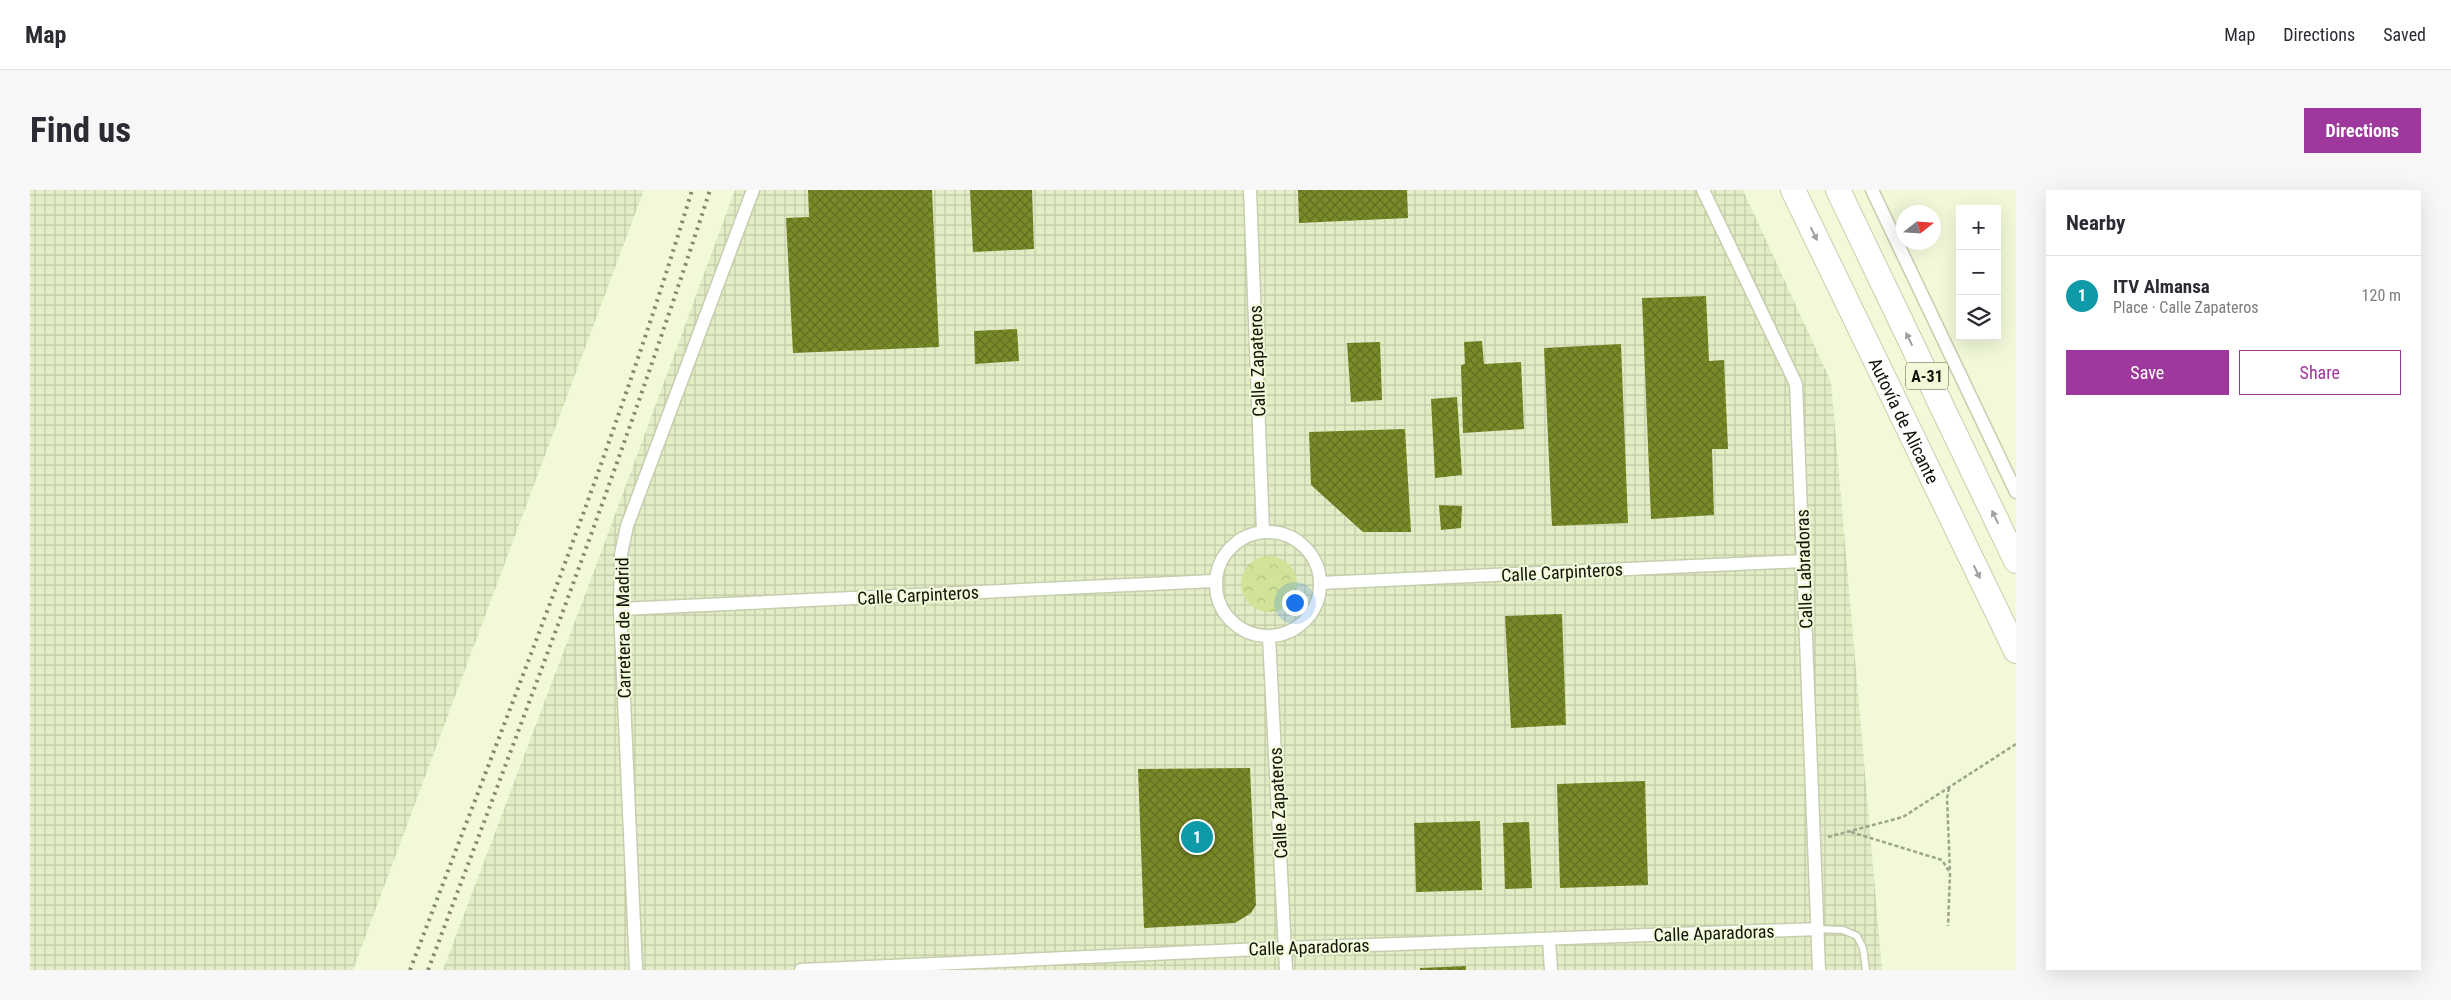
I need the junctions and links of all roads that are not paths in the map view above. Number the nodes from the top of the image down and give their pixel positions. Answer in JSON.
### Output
{"nodes":[{"id":1,"x":753,"y":190,"type":"edge"},
{"id":2,"x":1250,"y":190,"type":"edge"},
{"id":3,"x":1703,"y":190,"type":"edge"},
{"id":4,"x":1793,"y":190,"type":"edge"},
{"id":5,"x":1838,"y":190,"type":"edge"},
{"id":6,"x":1872,"y":190,"type":"edge"},
{"id":7,"x":2016,"y":492,"type":"edge"},
{"id":8,"x":1263,"y":531,"type":"junction"},
{"id":9,"x":1803,"y":561,"type":"junction"},
{"id":10,"x":2016,"y":561,"type":"edge"},
{"id":11,"x":1216,"y":581,"type":"junction"},
{"id":12,"x":1320,"y":583,"type":"junction"},
{"id":13,"x":620,"y":609,"type":"junction"},
{"id":14,"x":1269,"y":637,"type":"junction"},
{"id":15,"x":2016,"y":652,"type":"edge"},
{"id":16,"x":1818,"y":929,"type":"junction"},
{"id":17,"x":1550,"y":940,"type":"junction"},
{"id":18,"x":1285,"y":948,"type":"junction"},
{"id":19,"x":636,"y":970,"type":"edge"},
{"id":20,"x":801,"y":970,"type":"edge"},
{"id":21,"x":1286,"y":970,"type":"edge"},
{"id":22,"x":1551,"y":970,"type":"edge"},
{"id":23,"x":1819,"y":970,"type":"edge"},
{"id":24,"x":1866,"y":970,"type":"edge"}],
"edges":[{"from":1,"to":13,"type":"street","name":"Carretera de Madrid"},
{"from":2,"to":8,"type":"street","name":"Calle Zapateros"},
{"from":3,"to":9,"type":"street","name":"Calle Labradoras"},
{"from":4,"to":15,"type":"highway","name":"Autovía de Alicante","number":"A-31","one_way":true},
{"from":10,"to":5,"type":"highway","number":"A-31","one_way":true},
{"from":6,"to":7,"type":"street"},
{"from":8,"to":11,"type":"street"},
{"from":8,"to":12,"type":"street"},
{"from":9,"to":12,"type":"street","name":"Calle Carpinteros"},
{"from":9,"to":16,"type":"street","name":"Calle Labradoras"},
{"from":11,"to":13,"type":"street","name":"Calle Carpinteros"},
{"from":11,"to":14,"type":"street"},
{"from":12,"to":14,"type":"street"},
{"from":13,"to":19,"type":"street","name":"Carretera de Madrid"},
{"from":14,"to":18,"type":"street","name":"Calle Zapateros"},
{"from":16,"to":17,"type":"street","name":"Calle Aparadoras"},
{"from":16,"to":23,"type":"street","name":"Calle Labradoras"},
{"from":16,"to":24,"type":"lane"},
{"from":17,"to":18,"type":"street","name":"Calle Aparadoras"},
{"from":17,"to":22,"type":"street"},
{"from":18,"to":20,"type":"street","name":"Calle Aparadoras"},
{"from":18,"to":21,"type":"street","name":"Calle Zapateros"}]}
